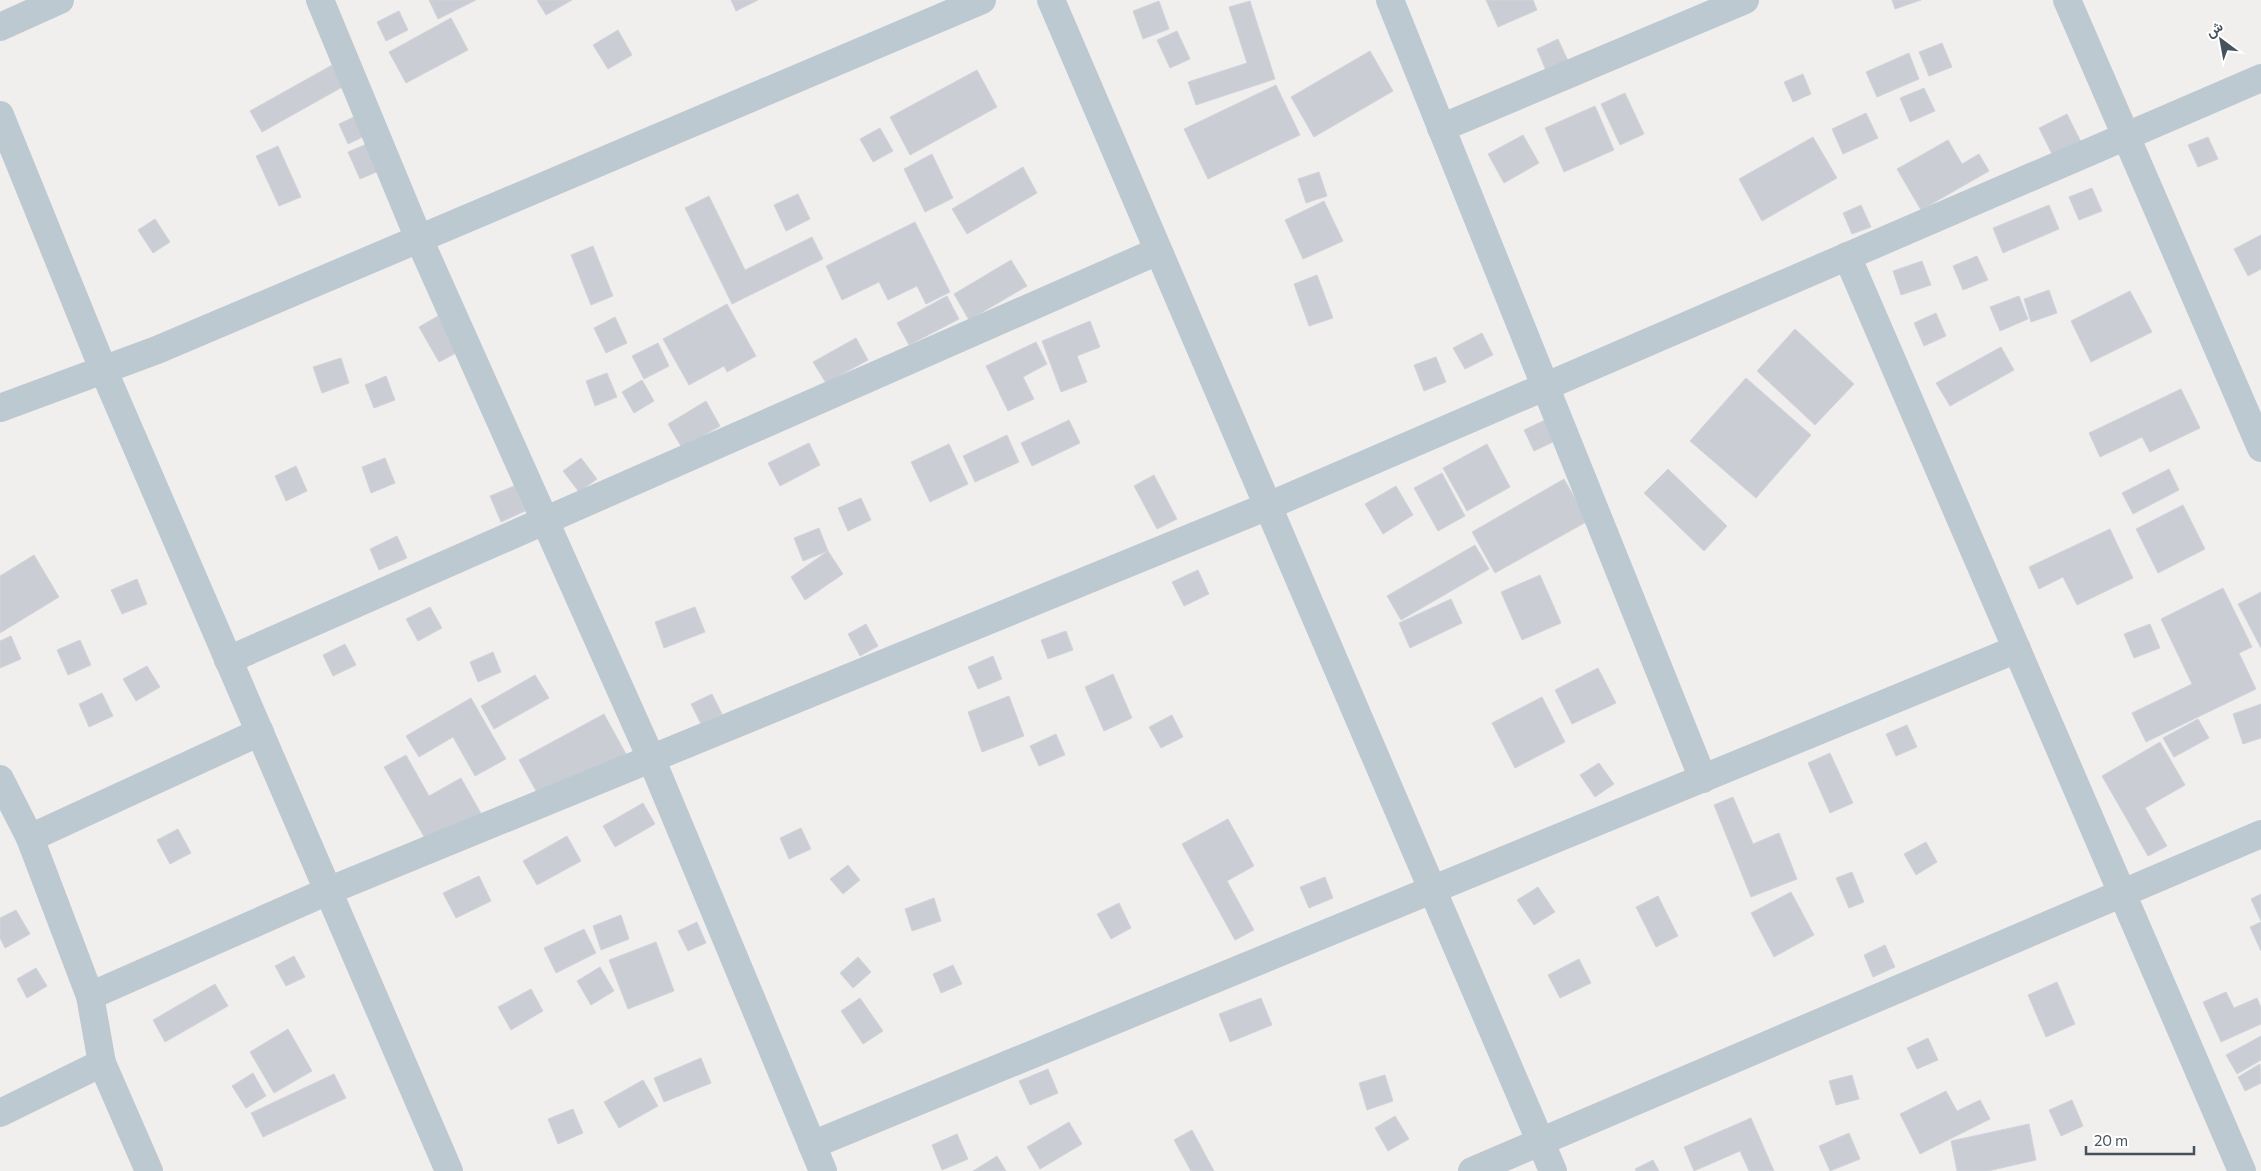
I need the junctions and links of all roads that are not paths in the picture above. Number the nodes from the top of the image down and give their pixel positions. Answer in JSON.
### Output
{"nodes":[{"id":1,"x":60,"y":0,"type":"edge"},
{"id":2,"x":320,"y":0,"type":"edge"},
{"id":3,"x":982,"y":0,"type":"edge"},
{"id":4,"x":1051,"y":0,"type":"edge"},
{"id":5,"x":1390,"y":0,"type":"edge"},
{"id":6,"x":1745,"y":0,"type":"edge"},
{"id":7,"x":2067,"y":0,"type":"edge"},
{"id":8,"x":0,"y":27,"type":"edge"},
{"id":9,"x":2261,"y":78,"type":"edge"},
{"id":10,"x":0,"y":116,"type":"edge"},
{"id":11,"x":1442,"y":128,"type":"junction"},
{"id":12,"x":2126,"y":136,"type":"junction"},
{"id":13,"x":419,"y":239,"type":"junction"},
{"id":14,"x":1158,"y":251,"type":"junction"},
{"id":15,"x":1848,"y":256,"type":"junction"},
{"id":16,"x":103,"y":369,"type":"junction"},
{"id":17,"x":1545,"y":387,"type":"junction"},
{"id":18,"x":0,"y":408,"type":"edge"},
{"id":19,"x":2261,"y":448,"type":"edge"},
{"id":20,"x":1268,"y":506,"type":"junction"},
{"id":21,"x":545,"y":521,"type":"junction"},
{"id":22,"x":2017,"y":649,"type":"junction"},
{"id":23,"x":228,"y":660,"type":"junction"},
{"id":24,"x":260,"y":732,"type":"junction"},
{"id":25,"x":651,"y":758,"type":"junction"},
{"id":26,"x":0,"y":779,"type":"edge"},
{"id":27,"x":1703,"y":779,"type":"junction"},
{"id":28,"x":2261,"y":834,"type":"edge"},
{"id":29,"x":30,"y":838,"type":"junction"},
{"id":30,"x":1432,"y":890,"type":"junction"},
{"id":31,"x":328,"y":891,"type":"junction"},
{"id":32,"x":2122,"y":893,"type":"junction"},
{"id":33,"x":90,"y":996,"type":"junction"},
{"id":34,"x":102,"y":1063,"type":"junction"},
{"id":35,"x":0,"y":1113,"type":"edge"},
{"id":36,"x":1541,"y":1142,"type":"junction"},
{"id":37,"x":812,"y":1145,"type":"junction"},
{"id":38,"x":148,"y":1171,"type":"edge"},
{"id":39,"x":448,"y":1171,"type":"edge"},
{"id":40,"x":823,"y":1171,"type":"edge"},
{"id":41,"x":1472,"y":1171,"type":"edge"},
{"id":42,"x":1553,"y":1171,"type":"edge"},
{"id":43,"x":2241,"y":1171,"type":"edge"}],
"edges":[{"from":1,"to":8,"type":"street"},
{"from":2,"to":13,"type":"street"},
{"from":3,"to":13,"type":"street"},
{"from":4,"to":14,"type":"street"},
{"from":5,"to":11,"type":"street"},
{"from":6,"to":11,"type":"street"},
{"from":7,"to":12,"type":"street"},
{"from":9,"to":12,"type":"street"},
{"from":10,"to":16,"type":"street"},
{"from":11,"to":17,"type":"street"},
{"from":12,"to":15,"type":"street"},
{"from":12,"to":19,"type":"street"},
{"from":13,"to":16,"type":"street"},
{"from":13,"to":21,"type":"street"},
{"from":14,"to":20,"type":"street"},
{"from":14,"to":21,"type":"street"},
{"from":15,"to":17,"type":"street"},
{"from":15,"to":22,"type":"street"},
{"from":16,"to":18,"type":"street"},
{"from":16,"to":23,"type":"street"},
{"from":17,"to":20,"type":"street"},
{"from":17,"to":27,"type":"street"},
{"from":20,"to":25,"type":"street"},
{"from":20,"to":30,"type":"street"},
{"from":21,"to":23,"type":"street"},
{"from":21,"to":25,"type":"street"},
{"from":22,"to":27,"type":"street"},
{"from":22,"to":32,"type":"street"},
{"from":23,"to":24,"type":"street"},
{"from":24,"to":29,"type":"street"},
{"from":24,"to":31,"type":"street"},
{"from":25,"to":31,"type":"street"},
{"from":25,"to":37,"type":"street"},
{"from":26,"to":29,"type":"street"},
{"from":27,"to":30,"type":"street"},
{"from":28,"to":32,"type":"street"},
{"from":29,"to":33,"type":"street"},
{"from":30,"to":36,"type":"street"},
{"from":30,"to":37,"type":"street"},
{"from":31,"to":33,"type":"street"},
{"from":31,"to":39,"type":"street"},
{"from":32,"to":36,"type":"street"},
{"from":32,"to":43,"type":"street"},
{"from":33,"to":34,"type":"street"},
{"from":34,"to":35,"type":"street"},
{"from":34,"to":38,"type":"street"},
{"from":36,"to":41,"type":"street"},
{"from":36,"to":42,"type":"street"},
{"from":37,"to":40,"type":"street"}]}
